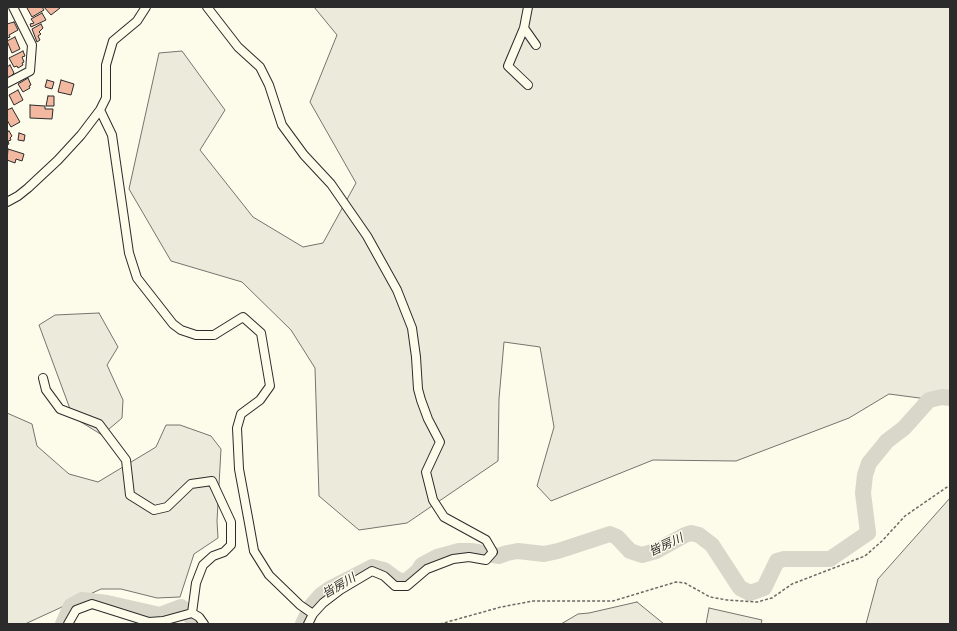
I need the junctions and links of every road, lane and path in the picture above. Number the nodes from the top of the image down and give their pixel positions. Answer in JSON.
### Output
{"nodes":[{"id":1,"x":14,"y":7,"type":"edge"},
{"id":2,"x":146,"y":7,"type":"edge"},
{"id":3,"x":207,"y":7,"type":"edge"},
{"id":4,"x":528,"y":7,"type":"edge"},
{"id":5,"x":524,"y":28,"type":"junction"},
{"id":6,"x":536,"y":45,"type":"dead end"},
{"id":7,"x":7,"y":83,"type":"edge"},
{"id":8,"x":528,"y":85,"type":"dead end"},
{"id":9,"x":100,"y":110,"type":"junction"},
{"id":10,"x":7,"y":202,"type":"edge"},
{"id":11,"x":43,"y":378,"type":"dead end"},
{"id":12,"x":950,"y":485,"type":"edge"},
{"id":13,"x":192,"y":614,"type":"junction"},
{"id":14,"x":313,"y":614,"type":"junction"},
{"id":15,"x":68,"y":624,"type":"edge"},
{"id":16,"x":204,"y":624,"type":"edge"},
{"id":17,"x":308,"y":624,"type":"edge"},
{"id":18,"x":440,"y":624,"type":"edge"}],
"edges":[{"from":1,"to":7,"type":"street"},
{"from":2,"to":9,"type":"street"},
{"from":3,"to":14,"type":"street"},
{"from":4,"to":5,"type":"street"},
{"from":5,"to":6,"type":"street"},
{"from":5,"to":8,"type":"street"},
{"from":9,"to":10,"type":"street"},
{"from":9,"to":14,"type":"street"},
{"from":11,"to":13,"type":"street"},
{"from":12,"to":18,"type":"path"},
{"from":13,"to":15,"type":"street"},
{"from":13,"to":16,"type":"street"},
{"from":14,"to":17,"type":"street"}]}
